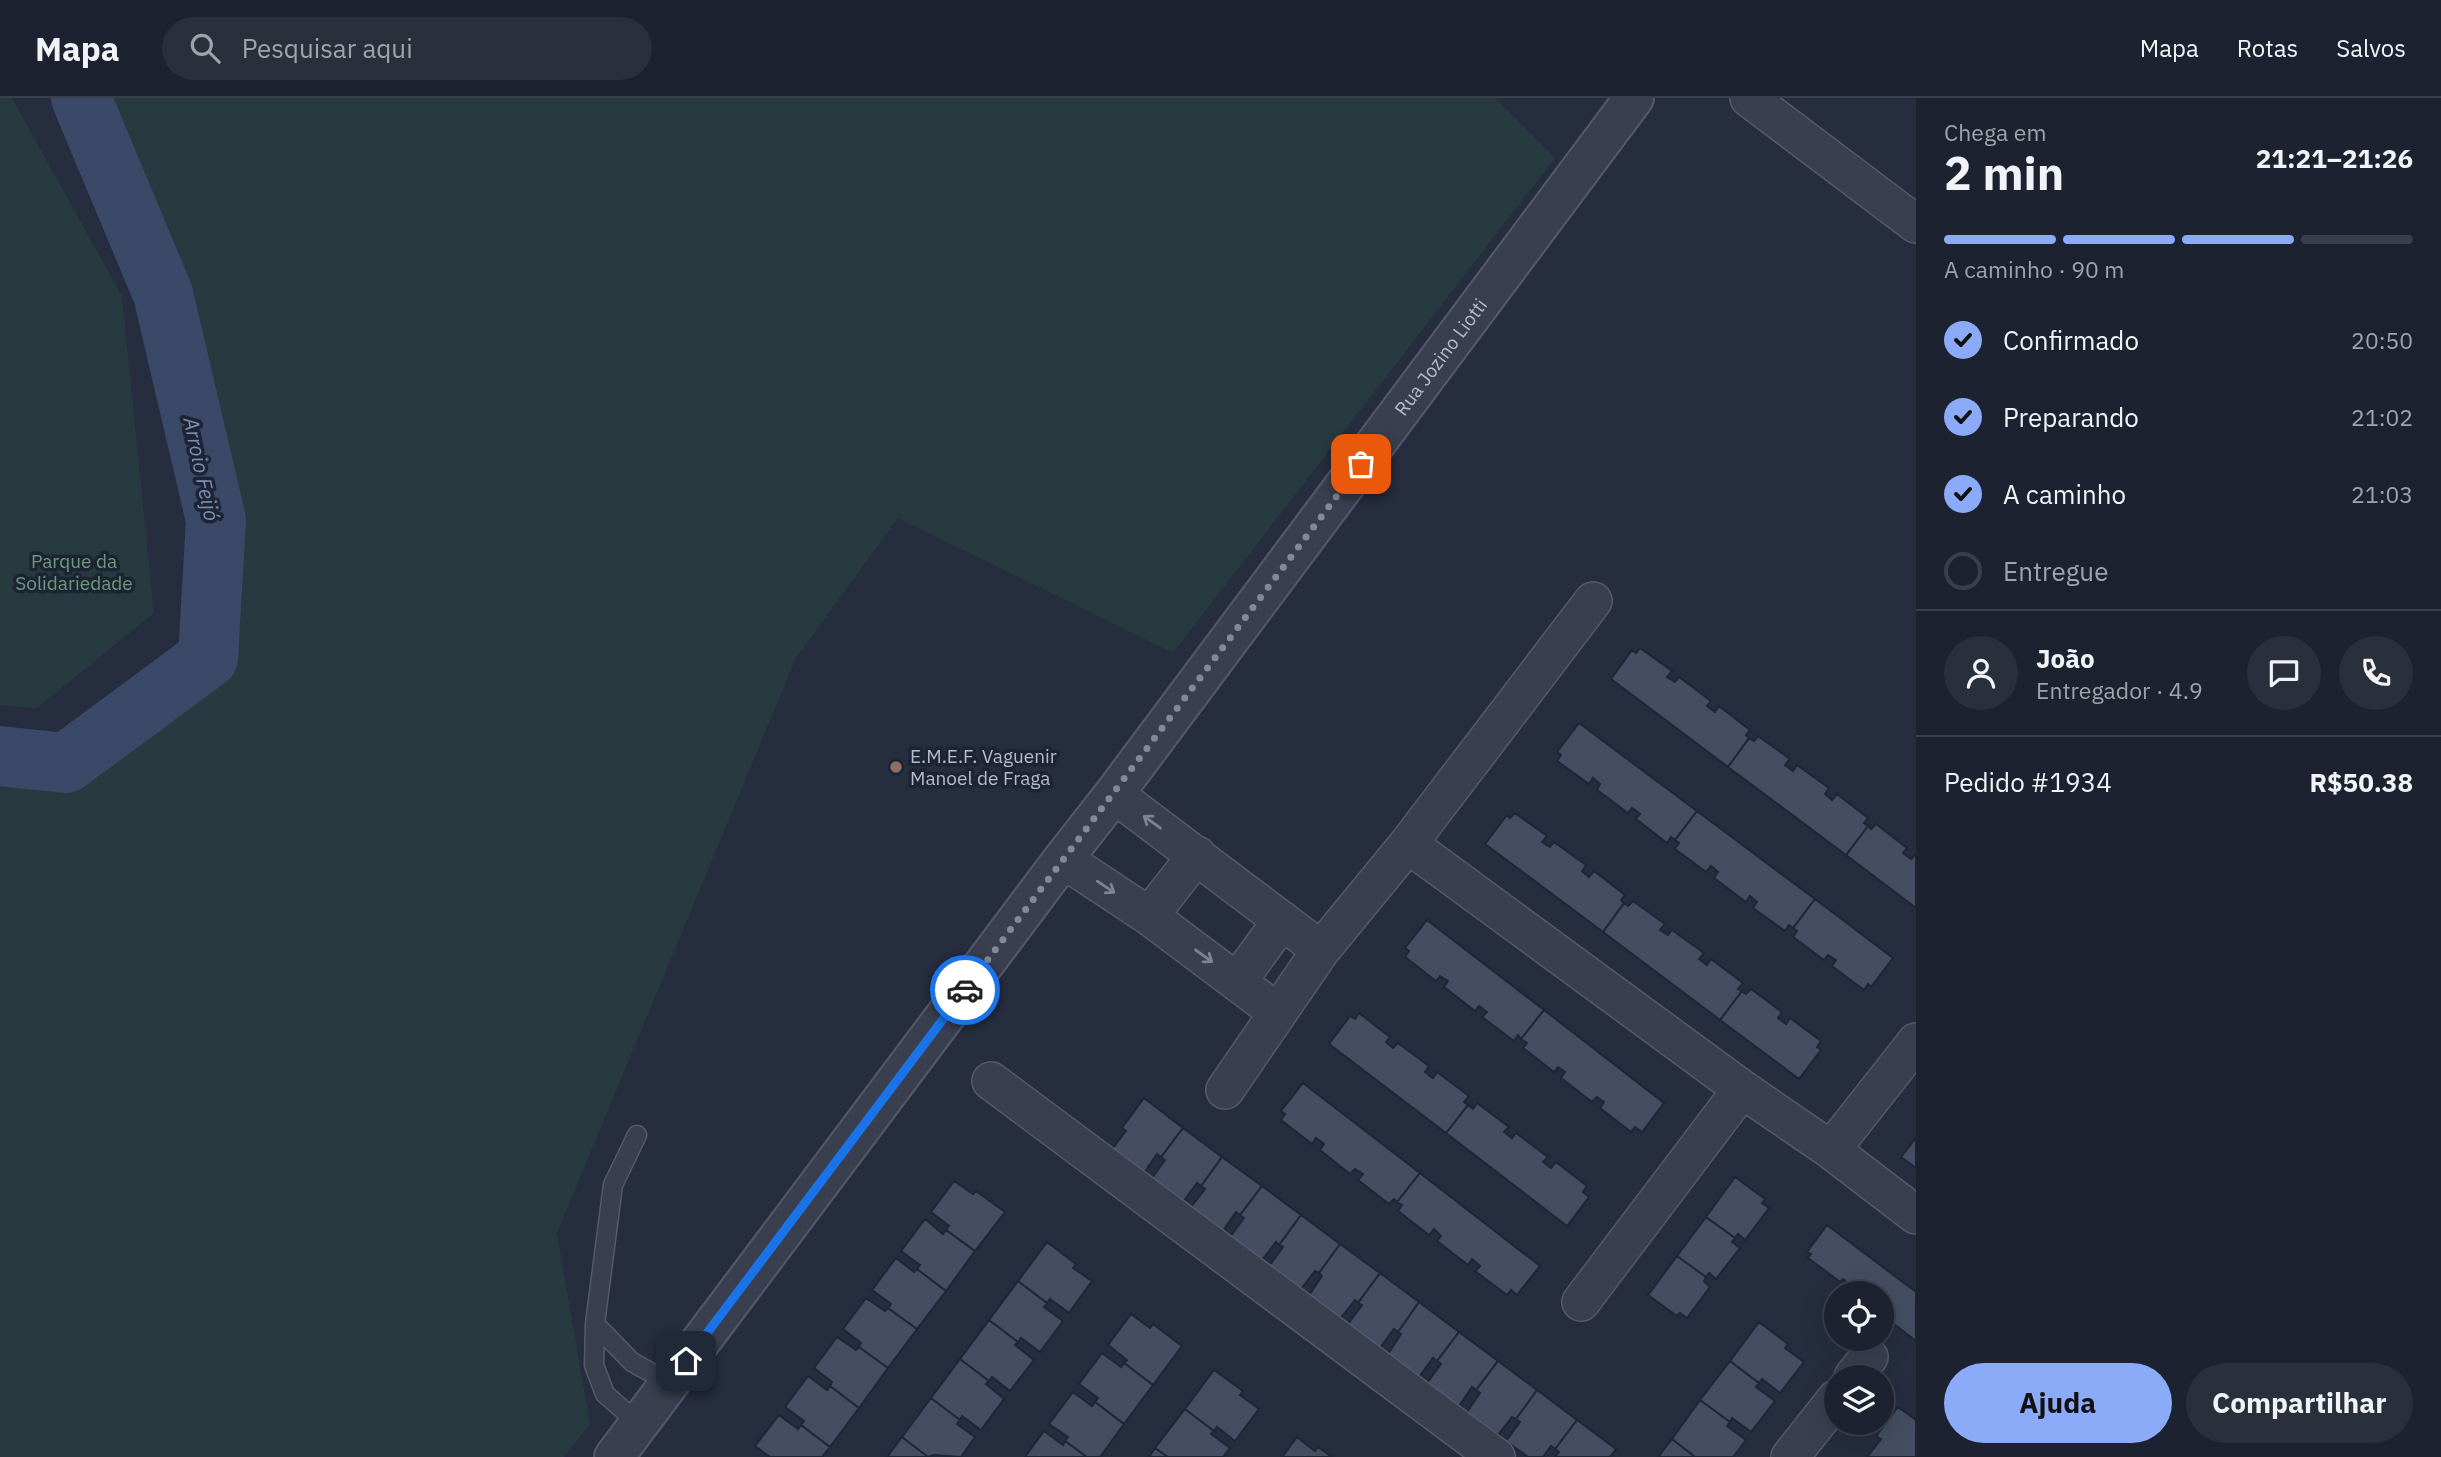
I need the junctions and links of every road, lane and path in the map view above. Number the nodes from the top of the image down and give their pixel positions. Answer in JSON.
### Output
{"nodes":[{"id":1,"x":1634,"y":98,"type":"edge"},
{"id":2,"x":1749,"y":98,"type":"edge"},
{"id":3,"x":1916,"y":224,"type":"edge"},
{"id":4,"x":1593,"y":601,"type":"dead end"},
{"id":5,"x":1114,"y":794,"type":"junction"},
{"id":6,"x":1408,"y":844,"type":"junction"},
{"id":7,"x":1197,"y":855,"type":"junction"},
{"id":8,"x":1063,"y":859,"type":"junction"},
{"id":9,"x":1149,"y":916,"type":"junction"},
{"id":10,"x":1282,"y":920,"type":"junction"},
{"id":11,"x":1321,"y":950,"type":"junction"},
{"id":12,"x":1238,"y":981,"type":"junction"},
{"id":13,"x":1277,"y":1012,"type":"junction"},
{"id":14,"x":1916,"y":1042,"type":"edge"},
{"id":15,"x":991,"y":1080,"type":"dead end"},
{"id":16,"x":1742,"y":1089,"type":"junction"},
{"id":17,"x":1224,"y":1090,"type":"dead end"},
{"id":18,"x":637,"y":1135,"type":"dead end"},
{"id":19,"x":1831,"y":1150,"type":"junction"},
{"id":20,"x":1916,"y":1215,"type":"edge"},
{"id":21,"x":1581,"y":1302,"type":"dead end"},
{"id":22,"x":595,"y":1324,"type":"junction"},
{"id":23,"x":670,"y":1383,"type":"junction"},
{"id":24,"x":1824,"y":1416,"type":"edge"},
{"id":25,"x":639,"y":1424,"type":"junction"},
{"id":26,"x":1796,"y":1455,"type":"edge"},
{"id":27,"x":614,"y":1457,"type":"edge"},
{"id":28,"x":1496,"y":1457,"type":"edge"}],
"edges":[{"from":1,"to":5,"type":"street","name":"Rua Jozino Liotti"},
{"from":2,"to":3,"type":"street"},
{"from":4,"to":6,"type":"street"},
{"from":7,"to":5,"type":"street","one_way":true},
{"from":5,"to":8,"type":"street","name":"Rua Jozino Liotti"},
{"from":6,"to":11,"type":"street"},
{"from":6,"to":16,"type":"street"},
{"from":7,"to":9,"type":"street"},
{"from":7,"to":10,"type":"street"},
{"from":8,"to":9,"type":"street","one_way":true},
{"from":8,"to":23,"type":"street","name":"Rua Jozino Liotti"},
{"from":9,"to":12,"type":"street","one_way":true},
{"from":10,"to":11,"type":"street"},
{"from":10,"to":12,"type":"street"},
{"from":11,"to":13,"type":"street"},
{"from":12,"to":13,"type":"street"},
{"from":13,"to":17,"type":"street"},
{"from":14,"to":19,"type":"street"},
{"from":15,"to":28,"type":"street"},
{"from":16,"to":19,"type":"street"},
{"from":16,"to":21,"type":"street"},
{"from":18,"to":22,"type":"lane"},
{"from":19,"to":20,"type":"street"},
{"from":22,"to":23,"type":"lane"},
{"from":22,"to":25,"type":"lane"},
{"from":23,"to":25,"type":"street","name":"Rua Jozino Liotti"},
{"from":24,"to":26,"type":"street"},
{"from":25,"to":27,"type":"street","name":"Rua Jozino Liotti"}]}
